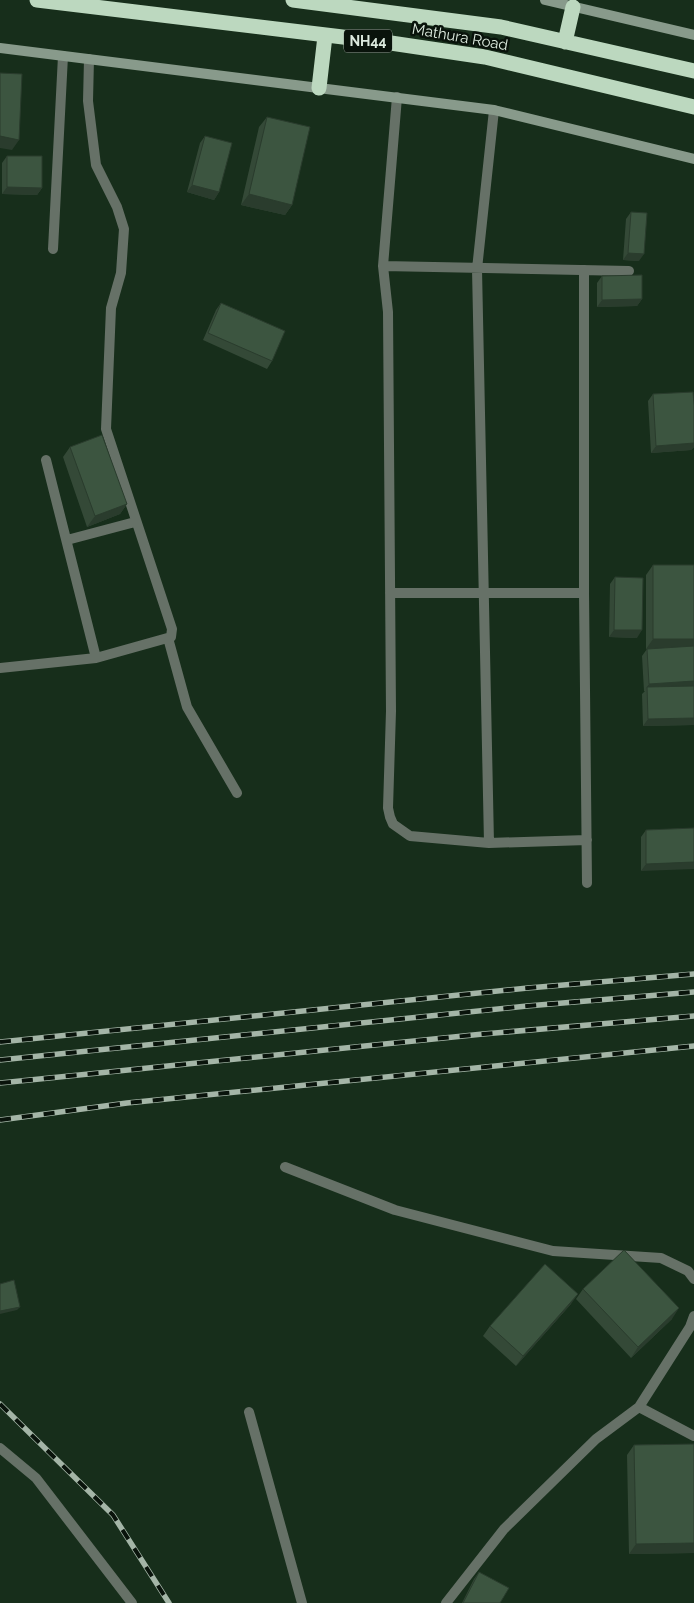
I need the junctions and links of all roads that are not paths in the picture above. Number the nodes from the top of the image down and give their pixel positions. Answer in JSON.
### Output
{"nodes":[{"id":1,"x":37,"y":0,"type":"edge"},
{"id":2,"x":293,"y":0,"type":"edge"},
{"id":3,"x":545,"y":0,"type":"edge"},
{"id":4,"x":339,"y":3,"type":"edge"},
{"id":5,"x":573,"y":7,"type":"junction"},
{"id":6,"x":694,"y":35,"type":"edge"},
{"id":7,"x":325,"y":36,"type":"junction"},
{"id":8,"x":565,"y":42,"type":"junction"},
{"id":9,"x":0,"y":48,"type":"edge"},
{"id":10,"x":63,"y":56,"type":"junction"},
{"id":11,"x":89,"y":60,"type":"junction"},
{"id":12,"x":694,"y":71,"type":"edge"},
{"id":13,"x":319,"y":88,"type":"junction"},
{"id":14,"x":397,"y":97,"type":"junction"},
{"id":15,"x":694,"y":107,"type":"edge"},
{"id":16,"x":494,"y":110,"type":"junction"},
{"id":17,"x":694,"y":159,"type":"edge"},
{"id":18,"x":53,"y":249,"type":"dead end"},
{"id":19,"x":383,"y":266,"type":"junction"},
{"id":20,"x":477,"y":269,"type":"junction"},
{"id":21,"x":584,"y":270,"type":"junction"},
{"id":22,"x":629,"y":271,"type":"dead end"},
{"id":23,"x":46,"y":460,"type":"dead end"},
{"id":24,"x":135,"y":522,"type":"junction"},
{"id":25,"x":67,"y":540,"type":"junction"},
{"id":26,"x":390,"y":593,"type":"junction"},
{"id":27,"x":484,"y":593,"type":"junction"},
{"id":28,"x":584,"y":593,"type":"junction"},
{"id":29,"x":168,"y":638,"type":"junction"},
{"id":30,"x":96,"y":658,"type":"junction"},
{"id":31,"x":0,"y":668,"type":"edge"},
{"id":32,"x":238,"y":793,"type":"dead end"},
{"id":33,"x":587,"y":840,"type":"junction"},
{"id":34,"x":489,"y":843,"type":"junction"},
{"id":35,"x":587,"y":883,"type":"dead end"},
{"id":36,"x":285,"y":1167,"type":"dead end"},
{"id":37,"x":694,"y":1279,"type":"edge"},
{"id":38,"x":694,"y":1316,"type":"edge"},
{"id":39,"x":639,"y":1407,"type":"junction"},
{"id":40,"x":250,"y":1412,"type":"dead end"},
{"id":41,"x":694,"y":1436,"type":"edge"},
{"id":42,"x":0,"y":1448,"type":"edge"},
{"id":43,"x":132,"y":1603,"type":"edge"},
{"id":44,"x":302,"y":1603,"type":"edge"},
{"id":45,"x":446,"y":1603,"type":"edge"}],
"edges":[{"from":1,"to":7,"type":"highway","name":"Mathura Road","number":"NH44"},
{"from":2,"to":4,"type":"highway","name":"Mathura Road","number":"NH44"},
{"from":3,"to":5,"type":"main road"},
{"from":4,"to":8,"type":"highway","name":"Mathura Road","number":"NH44"},
{"from":5,"to":6,"type":"main road"},
{"from":5,"to":8,"type":"highway"},
{"from":7,"to":13,"type":"highway"},
{"from":7,"to":15,"type":"highway","name":"Mathura Road","number":"NH44"},
{"from":8,"to":12,"type":"highway","name":"Mathura Road","number":"NH44"},
{"from":9,"to":10,"type":"main road"},
{"from":10,"to":11,"type":"main road"},
{"from":10,"to":18,"type":"street"},
{"from":11,"to":13,"type":"main road"},
{"from":11,"to":24,"type":"street"},
{"from":13,"to":14,"type":"main road"},
{"from":14,"to":16,"type":"main road"},
{"from":14,"to":19,"type":"street"},
{"from":16,"to":17,"type":"main road"},
{"from":16,"to":20,"type":"street"},
{"from":19,"to":20,"type":"street"},
{"from":19,"to":26,"type":"street"},
{"from":20,"to":21,"type":"street"},
{"from":20,"to":27,"type":"street"},
{"from":21,"to":22,"type":"street"},
{"from":21,"to":28,"type":"street"},
{"from":23,"to":25,"type":"street"},
{"from":24,"to":25,"type":"street"},
{"from":24,"to":29,"type":"street"},
{"from":25,"to":30,"type":"street"},
{"from":26,"to":27,"type":"street"},
{"from":26,"to":34,"type":"street"},
{"from":27,"to":28,"type":"street"},
{"from":27,"to":34,"type":"street"},
{"from":28,"to":33,"type":"street"},
{"from":29,"to":30,"type":"street"},
{"from":29,"to":32,"type":"street"},
{"from":30,"to":31,"type":"street"},
{"from":33,"to":34,"type":"street"},
{"from":33,"to":35,"type":"street"},
{"from":36,"to":37,"type":"street"},
{"from":38,"to":39,"type":"street"},
{"from":39,"to":41,"type":"street"},
{"from":39,"to":45,"type":"street"},
{"from":40,"to":44,"type":"street"},
{"from":42,"to":43,"type":"street"}]}
